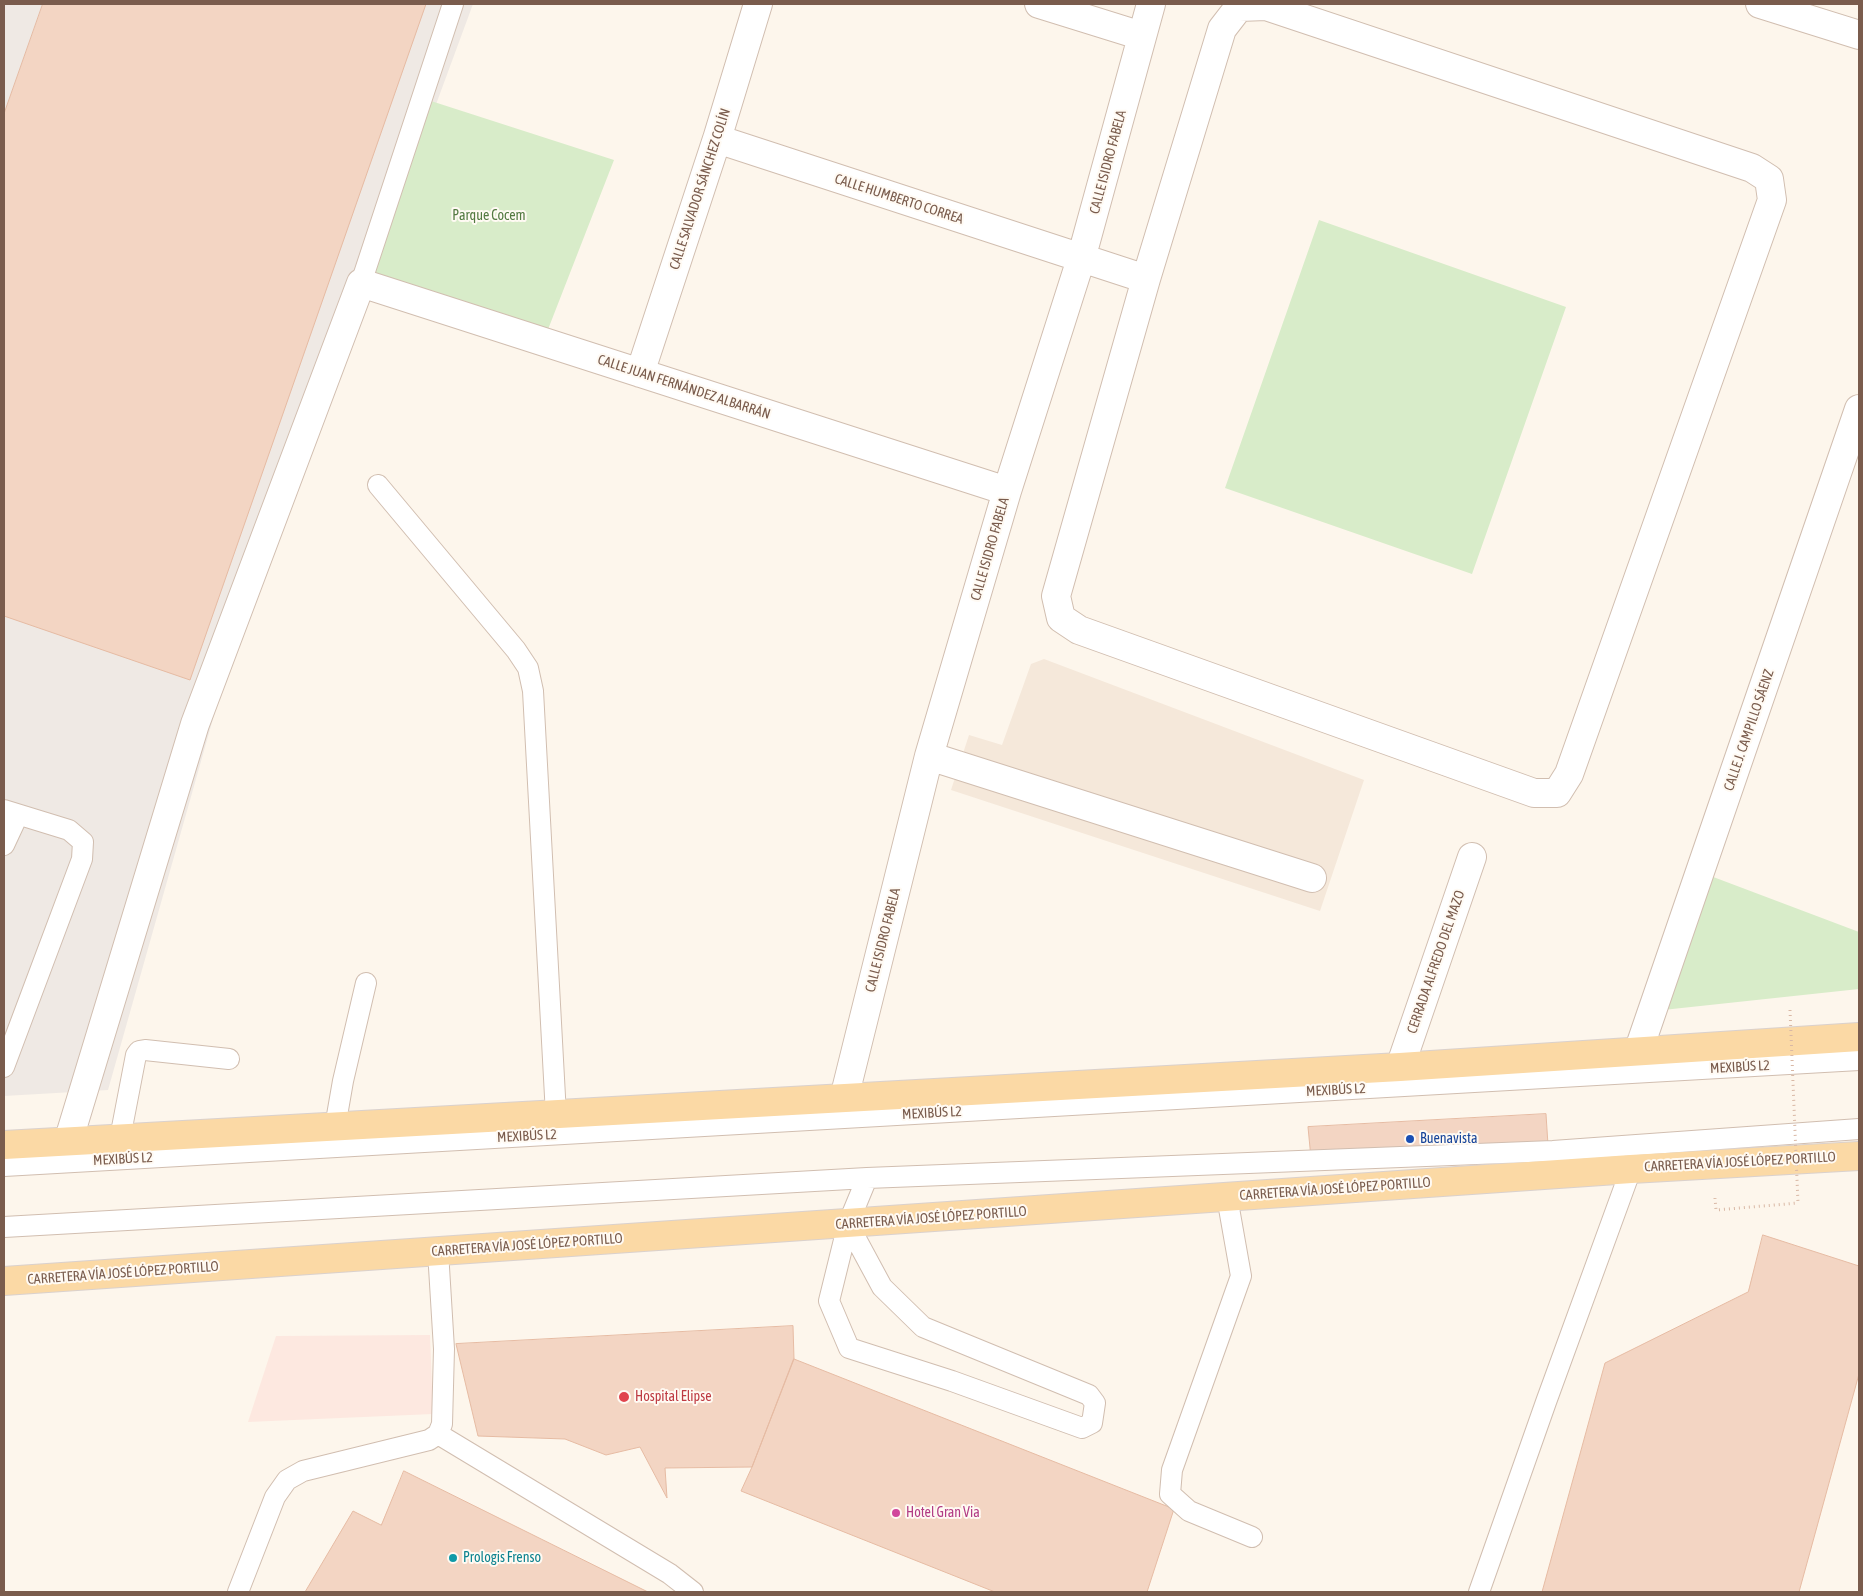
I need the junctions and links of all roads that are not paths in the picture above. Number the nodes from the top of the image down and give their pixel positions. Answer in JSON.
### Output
{"nodes":[{"id":1,"x":453,"y":4,"type":"edge"},
{"id":2,"x":758,"y":4,"type":"edge"},
{"id":3,"x":1039,"y":4,"type":"edge"},
{"id":4,"x":1151,"y":4,"type":"edge"},
{"id":5,"x":1760,"y":4,"type":"edge"},
{"id":6,"x":1142,"y":36,"type":"junction"},
{"id":7,"x":1859,"y":36,"type":"edge"},
{"id":8,"x":717,"y":138,"type":"junction"},
{"id":9,"x":1081,"y":259,"type":"junction"},
{"id":10,"x":1146,"y":279,"type":"junction"},
{"id":11,"x":361,"y":283,"type":"junction"},
{"id":12,"x":640,"y":373,"type":"junction"},
{"id":13,"x":1859,"y":409,"type":"edge"},
{"id":14,"x":378,"y":485,"type":"dead end"},
{"id":15,"x":1007,"y":491,"type":"junction"},
{"id":16,"x":929,"y":756,"type":"junction"},
{"id":17,"x":11,"y":812,"type":"edge"},
{"id":18,"x":4,"y":845,"type":"edge"},
{"id":19,"x":1472,"y":857,"type":"dead end"},
{"id":20,"x":1312,"y":878,"type":"dead end"},
{"id":21,"x":366,"y":983,"type":"dead end"},
{"id":22,"x":1859,"y":1037,"type":"edge"},
{"id":23,"x":1638,"y":1052,"type":"junction"},
{"id":24,"x":229,"y":1059,"type":"dead end"},
{"id":25,"x":1859,"y":1060,"type":"edge"},
{"id":26,"x":4,"y":1067,"type":"edge"},
{"id":27,"x":1400,"y":1067,"type":"junction"},
{"id":28,"x":844,"y":1098,"type":"junction"},
{"id":29,"x":556,"y":1114,"type":"junction"},
{"id":30,"x":335,"y":1127,"type":"junction"},
{"id":31,"x":1859,"y":1129,"type":"edge"},
{"id":32,"x":120,"y":1138,"type":"junction"},
{"id":33,"x":68,"y":1142,"type":"junction"},
{"id":34,"x":4,"y":1145,"type":"edge"},
{"id":35,"x":1859,"y":1156,"type":"edge"},
{"id":36,"x":4,"y":1166,"type":"edge"},
{"id":37,"x":1631,"y":1169,"type":"junction"},
{"id":38,"x":867,"y":1178,"type":"junction"},
{"id":39,"x":1228,"y":1197,"type":"junction"},
{"id":40,"x":848,"y":1224,"type":"junction"},
{"id":41,"x":4,"y":1227,"type":"edge"},
{"id":42,"x":438,"y":1251,"type":"junction"},
{"id":43,"x":4,"y":1282,"type":"edge"},
{"id":44,"x":438,"y":1434,"type":"junction"},
{"id":45,"x":1252,"y":1538,"type":"dead end"},
{"id":46,"x":238,"y":1592,"type":"edge"},
{"id":47,"x":693,"y":1592,"type":"edge"},
{"id":48,"x":1479,"y":1592,"type":"edge"}],
"edges":[{"from":1,"to":11,"type":"lane"},
{"from":2,"to":8,"type":"street","name":"CALLE SALVADOR SÁNCHEZ COLÍN"},
{"from":3,"to":6,"type":"street"},
{"from":4,"to":6,"type":"street","name":"CALLE ISIDRO FABELA"},
{"from":5,"to":7,"type":"street"},
{"from":6,"to":9,"type":"street","name":"CALLE ISIDRO FABELA"},
{"from":8,"to":9,"type":"street","name":"CALLE HUMBERTO CORREA"},
{"from":8,"to":12,"type":"street","name":"CALLE SALVADOR SÁNCHEZ COLÍN"},
{"from":9,"to":10,"type":"street","name":"CALLE HUMBERTO CORREA"},
{"from":9,"to":15,"type":"street","name":"CALLE ISIDRO FABELA"},
{"from":10,"to":10,"type":"street"},
{"from":11,"to":12,"type":"street","name":"CALLE JUAN FERNÁNDEZ ALBARRÁN"},
{"from":11,"to":33,"type":"street"},
{"from":12,"to":15,"type":"street","name":"CALLE JUAN FERNÁNDEZ ALBARRÁN"},
{"from":13,"to":23,"type":"street","name":"CALLE J. CAMPILLO SÁENZ"},
{"from":14,"to":29,"type":"lane"},
{"from":15,"to":16,"type":"street","name":"CALLE ISIDRO FABELA"},
{"from":16,"to":20,"type":"street"},
{"from":16,"to":28,"type":"street","name":"CALLE ISIDRO FABELA"},
{"from":17,"to":18,"type":"lane"},
{"from":17,"to":26,"type":"lane"},
{"from":19,"to":27,"type":"street","name":"CERRADA ALFREDO DEL MAZO"},
{"from":21,"to":30,"type":"lane"},
{"from":22,"to":23,"type":"main road"},
{"from":23,"to":27,"type":"main road"},
{"from":24,"to":32,"type":"lane"},
{"from":25,"to":36,"type":"lane","name":"MEXIBÚS L2"},
{"from":27,"to":28,"type":"main road"},
{"from":28,"to":29,"type":"main road"},
{"from":29,"to":30,"type":"main road"},
{"from":30,"to":32,"type":"main road"},
{"from":31,"to":38,"type":"lane"},
{"from":32,"to":33,"type":"main road"},
{"from":33,"to":34,"type":"main road"},
{"from":35,"to":37,"type":"main road","name":"CARRETERA VÍA JOSÉ LÓPEZ PORTILLO"},
{"from":37,"to":39,"type":"main road","name":"CARRETERA VÍA JOSÉ LÓPEZ PORTILLO"},
{"from":37,"to":48,"type":"lane"},
{"from":38,"to":40,"type":"lane"},
{"from":38,"to":41,"type":"lane"},
{"from":39,"to":40,"type":"main road","name":"CARRETERA VÍA JOSÉ LÓPEZ PORTILLO"},
{"from":39,"to":45,"type":"lane"},
{"from":40,"to":40,"type":"lane"},
{"from":40,"to":42,"type":"main road","name":"CARRETERA VÍA JOSÉ LÓPEZ PORTILLO"},
{"from":42,"to":43,"type":"main road","name":"CARRETERA VÍA JOSÉ LÓPEZ PORTILLO"},
{"from":42,"to":44,"type":"lane"},
{"from":44,"to":46,"type":"lane"},
{"from":44,"to":47,"type":"lane"}]}
